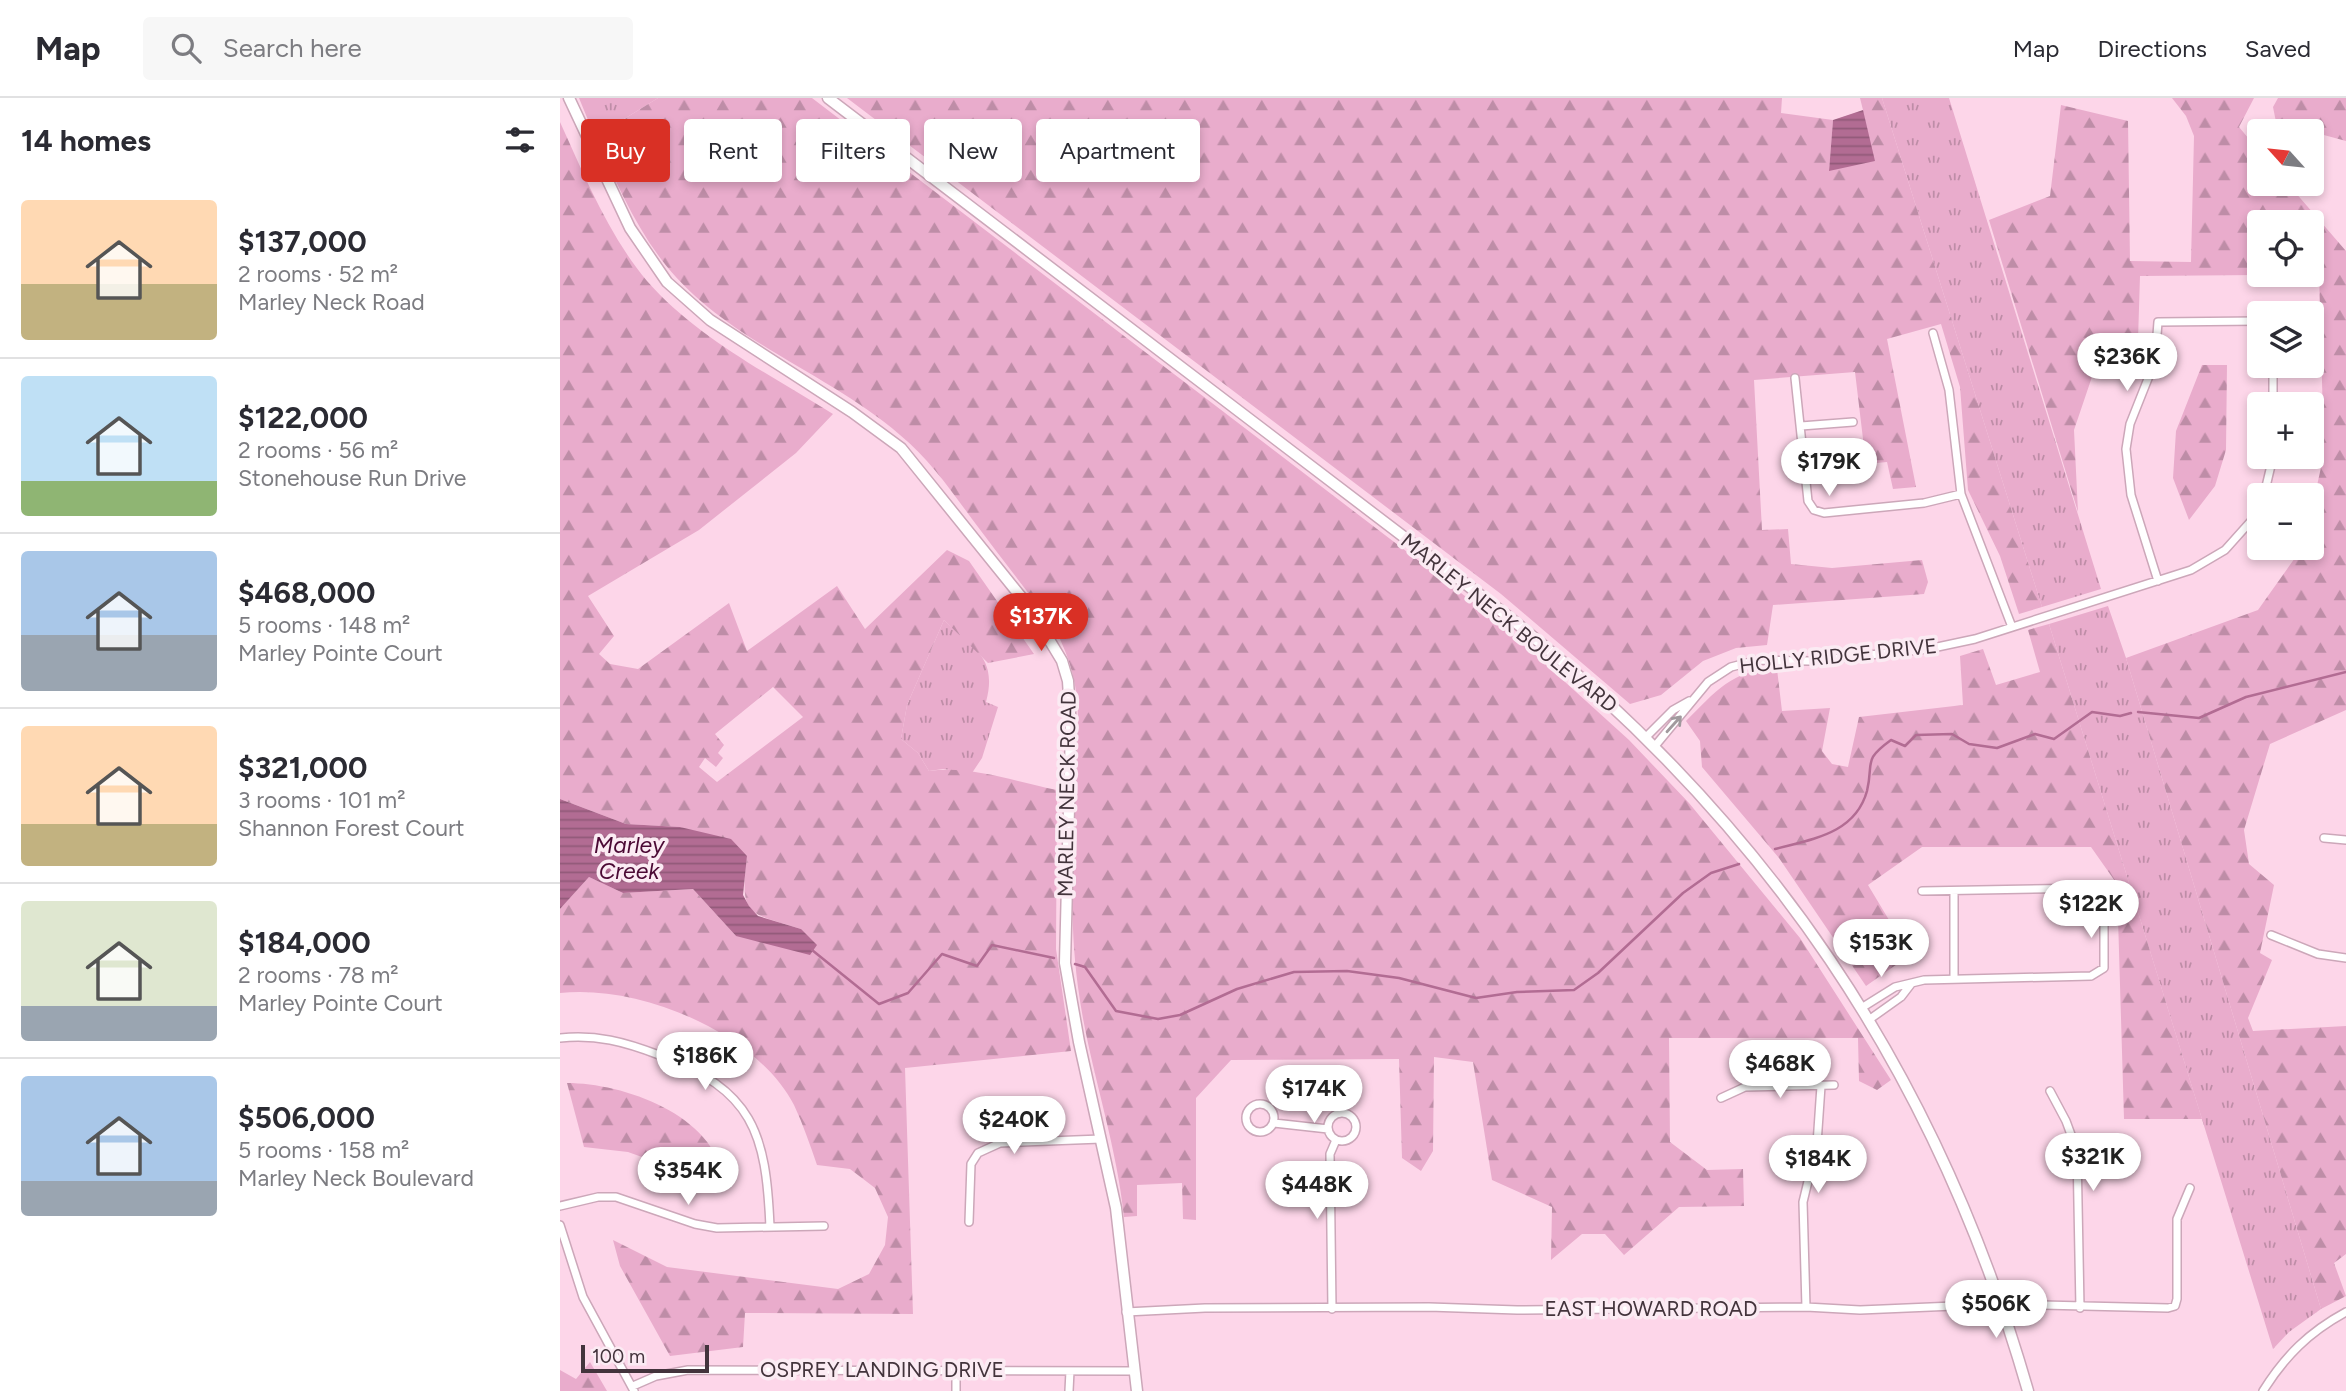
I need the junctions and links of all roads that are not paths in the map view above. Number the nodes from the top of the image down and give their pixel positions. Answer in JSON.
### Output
{"nodes":[{"id":1,"x":569,"y":98,"type":"edge"},
{"id":2,"x":828,"y":98,"type":"edge"},
{"id":3,"x":2247,"y":321,"type":"edge"},
{"id":4,"x":1933,"y":333,"type":"dead end"},
{"id":5,"x":1796,"y":378,"type":"dead end"},
{"id":6,"x":1853,"y":422,"type":"dead end"},
{"id":7,"x":1801,"y":426,"type":"junction"},
{"id":8,"x":1961,"y":494,"type":"junction"},
{"id":9,"x":2247,"y":525,"type":"edge"},
{"id":10,"x":2158,"y":581,"type":"junction"},
{"id":11,"x":2012,"y":627,"type":"junction"},
{"id":12,"x":1690,"y":701,"type":"junction"},
{"id":13,"x":1646,"y":737,"type":"junction"},
{"id":14,"x":1655,"y":746,"type":"junction"},
{"id":15,"x":2324,"y":838,"type":"dead end"},
{"id":16,"x":2346,"y":840,"type":"edge"},
{"id":17,"x":1922,"y":891,"type":"dead end"},
{"id":18,"x":1954,"y":891,"type":"junction"},
{"id":19,"x":2271,"y":935,"type":"dead end"},
{"id":20,"x":2346,"y":958,"type":"edge"},
{"id":21,"x":1954,"y":978,"type":"junction"},
{"id":22,"x":1912,"y":984,"type":"junction"},
{"id":23,"x":1863,"y":1007,"type":"junction"},
{"id":24,"x":1870,"y":1019,"type":"junction"},
{"id":25,"x":560,"y":1038,"type":"edge"},
{"id":26,"x":1834,"y":1085,"type":"dead end"},
{"id":27,"x":1821,"y":1086,"type":"junction"},
{"id":28,"x":2050,"y":1091,"type":"dead end"},
{"id":29,"x":1721,"y":1098,"type":"dead end"},
{"id":30,"x":1274,"y":1123,"type":"junction"},
{"id":31,"x":1328,"y":1129,"type":"junction"},
{"id":32,"x":1101,"y":1139,"type":"junction"},
{"id":33,"x":1336,"y":1140,"type":"junction"},
{"id":34,"x":2190,"y":1188,"type":"dead end"},
{"id":35,"x":560,"y":1206,"type":"edge"},
{"id":36,"x":969,"y":1222,"type":"dead end"},
{"id":37,"x":560,"y":1226,"type":"edge"},
{"id":38,"x":824,"y":1226,"type":"dead end"},
{"id":39,"x":770,"y":1227,"type":"junction"},
{"id":40,"x":2001,"y":1304,"type":"junction"},
{"id":41,"x":1806,"y":1307,"type":"junction"},
{"id":42,"x":2080,"y":1308,"type":"junction"},
{"id":43,"x":1332,"y":1309,"type":"junction"},
{"id":44,"x":1126,"y":1312,"type":"junction"},
{"id":45,"x":2346,"y":1312,"type":"edge"},
{"id":46,"x":956,"y":1370,"type":"junction"},
{"id":47,"x":1070,"y":1371,"type":"junction"},
{"id":48,"x":1134,"y":1371,"type":"junction"},
{"id":49,"x":634,"y":1388,"type":"edge"},
{"id":50,"x":956,"y":1391,"type":"edge"},
{"id":51,"x":1069,"y":1391,"type":"edge"},
{"id":52,"x":1137,"y":1391,"type":"edge"},
{"id":53,"x":2028,"y":1391,"type":"edge"},
{"id":54,"x":2263,"y":1391,"type":"edge"}],
"edges":[{"from":1,"to":32,"type":"main road","name":"MARLEY NECK ROAD"},
{"from":2,"to":13,"type":"main road","name":"MARLEY NECK BOULEVARD"},
{"from":3,"to":10,"type":"street"},
{"from":4,"to":8,"type":"street"},
{"from":5,"to":7,"type":"street"},
{"from":6,"to":7,"type":"street"},
{"from":7,"to":8,"type":"street"},
{"from":8,"to":11,"type":"street"},
{"from":9,"to":10,"type":"street","name":"HOLLY RIDGE DRIVE"},
{"from":10,"to":11,"type":"street","name":"HOLLY RIDGE DRIVE"},
{"from":11,"to":12,"type":"street","name":"HOLLY RIDGE DRIVE"},
{"from":12,"to":13,"type":"street","name":"HOLLY RIDGE DRIVE"},
{"from":14,"to":12,"type":"street","name":"HOLLY RIDGE DRIVE","one_way":true},
{"from":13,"to":14,"type":"main road","name":"MARLEY NECK BOULEVARD"},
{"from":14,"to":23,"type":"main road","name":"MARLEY NECK BOULEVARD"},
{"from":15,"to":16,"type":"street"},
{"from":17,"to":18,"type":"street"},
{"from":18,"to":21,"type":"street"},
{"from":18,"to":21,"type":"street"},
{"from":19,"to":20,"type":"street"},
{"from":21,"to":22,"type":"street"},
{"from":22,"to":23,"type":"street"},
{"from":22,"to":24,"type":"street"},
{"from":23,"to":24,"type":"main road","name":"MARLEY NECK BOULEVARD"},
{"from":24,"to":40,"type":"main road","name":"MARLEY NECK BOULEVARD"},
{"from":25,"to":39,"type":"street"},
{"from":26,"to":27,"type":"street"},
{"from":27,"to":29,"type":"street"},
{"from":27,"to":41,"type":"street"},
{"from":28,"to":42,"type":"street"},
{"from":30,"to":30,"type":"street"},
{"from":30,"to":31,"type":"street"},
{"from":31,"to":33,"type":"street"},
{"from":31,"to":33,"type":"street"},
{"from":32,"to":36,"type":"street"},
{"from":32,"to":44,"type":"main road","name":"MARLEY NECK ROAD"},
{"from":33,"to":43,"type":"street"},
{"from":34,"to":42,"type":"street","name":"EAST HOWARD ROAD"},
{"from":35,"to":39,"type":"street"},
{"from":37,"to":49,"type":"street"},
{"from":38,"to":39,"type":"street"},
{"from":40,"to":41,"type":"street","name":"EAST HOWARD ROAD"},
{"from":40,"to":42,"type":"street","name":"EAST HOWARD ROAD"},
{"from":40,"to":53,"type":"main road","name":"MARLEY NECK BOULEVARD"},
{"from":41,"to":43,"type":"street","name":"EAST HOWARD ROAD"},
{"from":43,"to":44,"type":"street","name":"EAST HOWARD ROAD"},
{"from":44,"to":48,"type":"main road","name":"MARLEY NECK ROAD"},
{"from":45,"to":54,"type":"street"},
{"from":46,"to":47,"type":"street","name":"OSPREY LANDING DRIVE"},
{"from":46,"to":49,"type":"street","name":"OSPREY LANDING DRIVE"},
{"from":46,"to":50,"type":"street"},
{"from":47,"to":48,"type":"street","name":"OSPREY LANDING DRIVE"},
{"from":47,"to":51,"type":"street"},
{"from":48,"to":52,"type":"main road","name":"MARLEY NECK ROAD"}]}
